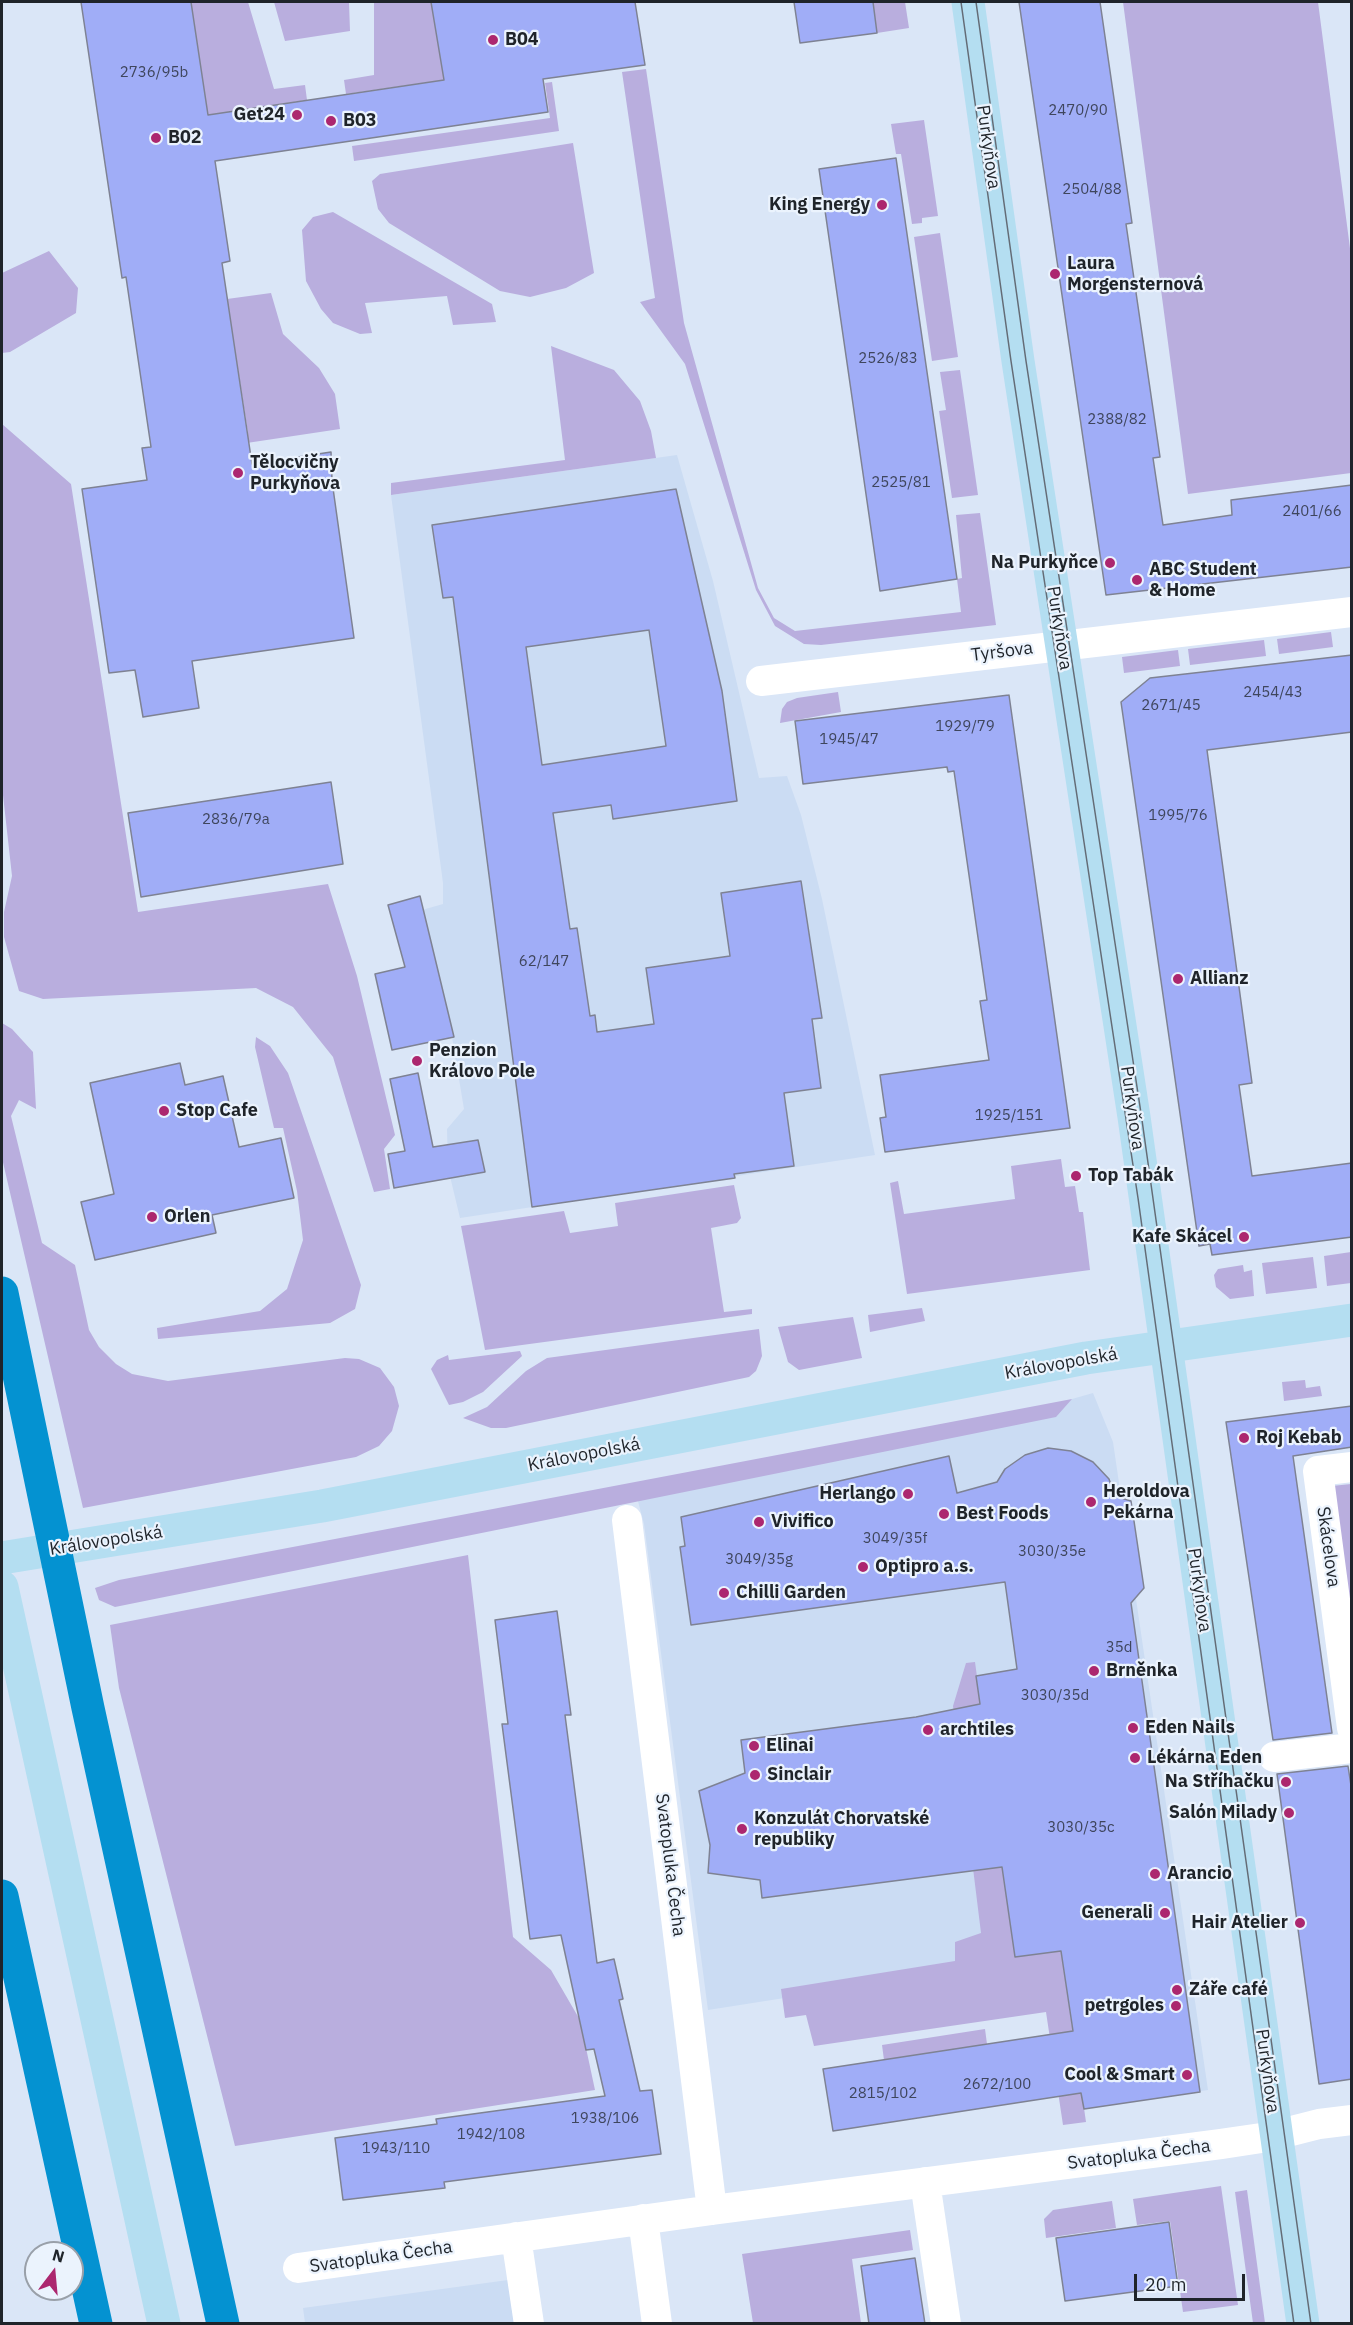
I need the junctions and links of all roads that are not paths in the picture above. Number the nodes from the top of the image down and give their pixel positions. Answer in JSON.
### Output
{"nodes":[{"id":1,"x":968,"y":2,"type":"edge"},
{"id":2,"x":1352,"y":612,"type":"edge"},
{"id":3,"x":1062,"y":647,"type":"junction"},
{"id":4,"x":760,"y":681,"type":"dead end"},
{"id":5,"x":2,"y":1293,"type":"edge"},
{"id":6,"x":1352,"y":1320,"type":"edge"},
{"id":7,"x":1166,"y":1347,"type":"junction"},
{"id":8,"x":1352,"y":1467,"type":"edge"},
{"id":9,"x":627,"y":1520,"type":"dead end"},
{"id":10,"x":2,"y":1558,"type":"edge"},
{"id":11,"x":2,"y":1587,"type":"edge"},
{"id":12,"x":1352,"y":1728,"type":"edge"},
{"id":13,"x":1352,"y":1748,"type":"edge"},
{"id":14,"x":1274,"y":1757,"type":"dead end"},
{"id":15,"x":2,"y":1896,"type":"edge"},
{"id":16,"x":1352,"y":2120,"type":"edge"},
{"id":17,"x":1276,"y":2135,"type":"junction"},
{"id":18,"x":925,"y":2182,"type":"junction"},
{"id":19,"x":712,"y":2210,"type":"junction"},
{"id":20,"x":642,"y":2219,"type":"junction"},
{"id":21,"x":516,"y":2237,"type":"junction"},
{"id":22,"x":298,"y":2268,"type":"dead end"},
{"id":23,"x":96,"y":2324,"type":"edge"},
{"id":24,"x":164,"y":2324,"type":"edge"},
{"id":25,"x":223,"y":2324,"type":"edge"},
{"id":26,"x":529,"y":2324,"type":"edge"},
{"id":27,"x":657,"y":2324,"type":"edge"},
{"id":28,"x":946,"y":2324,"type":"edge"},
{"id":29,"x":1303,"y":2324,"type":"edge"}],
"edges":[{"from":1,"to":3,"type":"street","name":"Purkyňova"},
{"from":2,"to":3,"type":"street","name":"Tyršova"},
{"from":3,"to":4,"type":"street","name":"Tyršova"},
{"from":3,"to":7,"type":"street","name":"Purkyňova"},
{"from":5,"to":25,"type":"highway"},
{"from":6,"to":7,"type":"street"},
{"from":7,"to":10,"type":"street","name":"Královopolská"},
{"from":7,"to":17,"type":"street","name":"Purkyňova"},
{"from":8,"to":12,"type":"street","name":"Skácelova"},
{"from":9,"to":19,"type":"street","name":"Svatopluka Čecha"},
{"from":11,"to":24,"type":"street"},
{"from":13,"to":14,"type":"street"},
{"from":15,"to":23,"type":"highway"},
{"from":16,"to":17,"type":"street","name":"Svatopluka Čecha"},
{"from":17,"to":18,"type":"street","name":"Svatopluka Čecha"},
{"from":17,"to":29,"type":"street","name":"Purkyňova"},
{"from":18,"to":19,"type":"street","name":"Svatopluka Čecha"},
{"from":18,"to":28,"type":"street"},
{"from":19,"to":20,"type":"street","name":"Svatopluka Čecha"},
{"from":20,"to":21,"type":"street","name":"Svatopluka Čecha"},
{"from":20,"to":27,"type":"street"},
{"from":21,"to":22,"type":"street","name":"Svatopluka Čecha"},
{"from":21,"to":26,"type":"street"}]}
